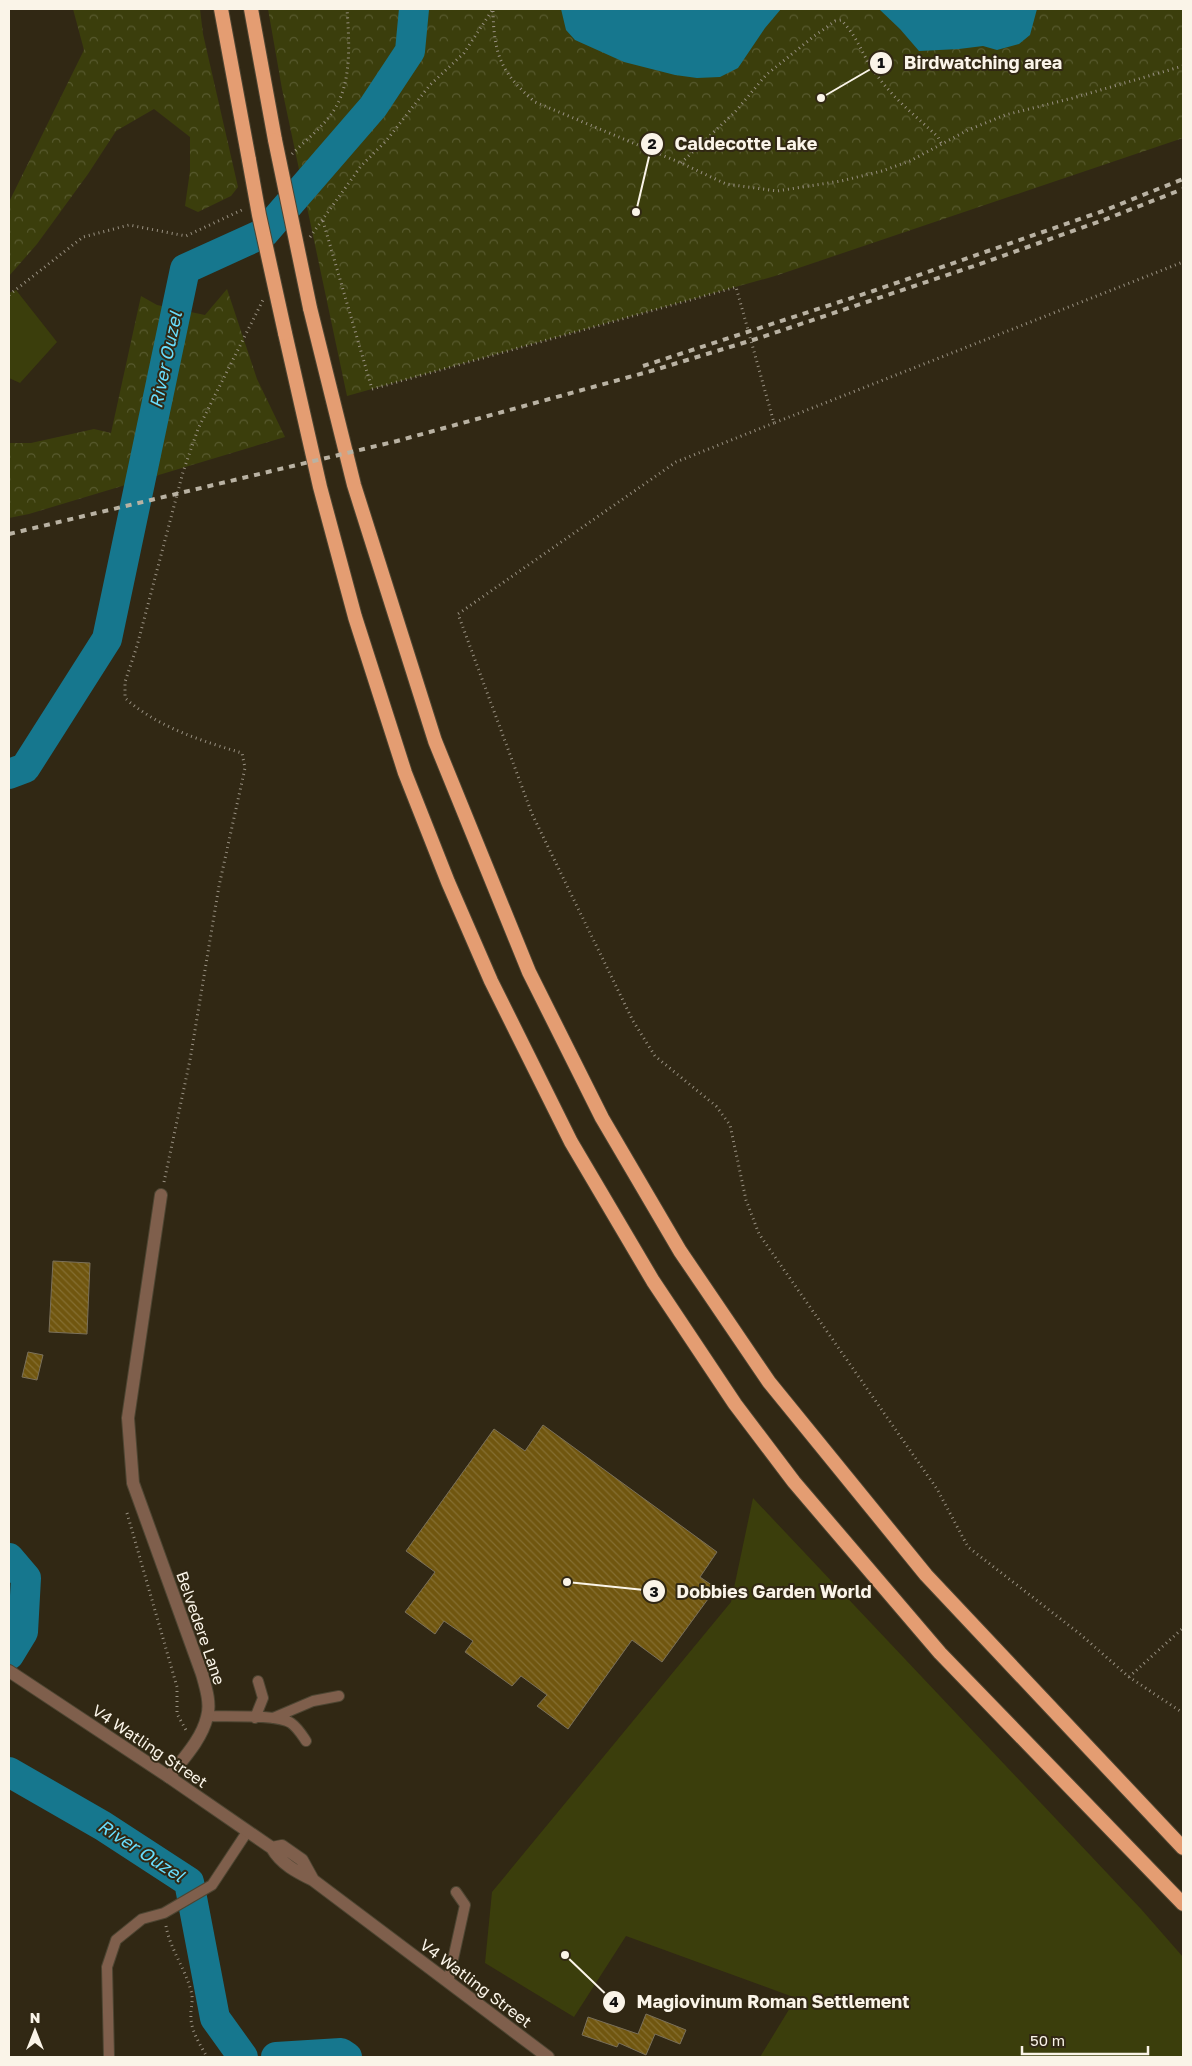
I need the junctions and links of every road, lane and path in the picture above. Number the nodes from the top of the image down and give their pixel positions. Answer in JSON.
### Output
{"nodes":[{"id":1,"x":221,"y":9,"type":"edge"},
{"id":2,"x":251,"y":9,"type":"edge"},
{"id":3,"x":346,"y":9,"type":"edge"},
{"id":4,"x":493,"y":9,"type":"edge"},
{"id":5,"x":1183,"y":66,"type":"edge"},
{"id":6,"x":942,"y":146,"type":"junction"},
{"id":7,"x":285,"y":160,"type":"dead end"},
{"id":8,"x":681,"y":163,"type":"junction"},
{"id":9,"x":246,"y":208,"type":"dead end"},
{"id":10,"x":322,"y":220,"type":"junction"},
{"id":11,"x":304,"y":243,"type":"dead end"},
{"id":12,"x":1183,"y":262,"type":"edge"},
{"id":13,"x":9,"y":295,"type":"edge"},
{"id":14,"x":264,"y":297,"type":"dead end"},
{"id":15,"x":774,"y":424,"type":"junction"},
{"id":16,"x":161,"y":1195,"type":"joint"},
{"id":17,"x":126,"y":1512,"type":"dead end"},
{"id":18,"x":1183,"y":1628,"type":"edge"},
{"id":19,"x":9,"y":1671,"type":"edge"},
{"id":20,"x":1129,"y":1677,"type":"junction"},
{"id":21,"x":258,"y":1681,"type":"dead end"},
{"id":22,"x":339,"y":1696,"type":"dead end"},
{"id":23,"x":1183,"y":1713,"type":"edge"},
{"id":24,"x":208,"y":1716,"type":"junction"},
{"id":25,"x":255,"y":1718,"type":"junction"},
{"id":26,"x":273,"y":1718,"type":"junction"},
{"id":27,"x":306,"y":1742,"type":"dead end"},
{"id":28,"x":195,"y":1743,"type":"junction"},
{"id":29,"x":169,"y":1777,"type":"junction"},
{"id":30,"x":247,"y":1832,"type":"junction"},
{"id":31,"x":1183,"y":1848,"type":"edge"},
{"id":32,"x":456,"y":1892,"type":"dead end"},
{"id":33,"x":1183,"y":1904,"type":"edge"},
{"id":34,"x":164,"y":1913,"type":"junction"},
{"id":35,"x":448,"y":1982,"type":"junction"},
{"id":36,"x":109,"y":2057,"type":"edge"},
{"id":37,"x":207,"y":2057,"type":"edge"},
{"id":38,"x":548,"y":2057,"type":"edge"}],
"edges":[{"from":1,"to":33,"type":"highway","bridge":true},
{"from":2,"to":31,"type":"highway","bridge":true},
{"from":3,"to":7,"type":"path"},
{"from":4,"to":8,"type":"path"},
{"from":4,"to":10,"type":"path"},
{"from":5,"to":6,"type":"path"},
{"from":6,"to":8,"type":"path"},
{"from":6,"to":8,"type":"path"},
{"from":9,"to":13,"type":"path"},
{"from":10,"to":11,"type":"path"},
{"from":10,"to":15,"type":"path"},
{"from":12,"to":15,"type":"path"},
{"from":14,"to":16,"type":"path"},
{"from":15,"to":20,"type":"path"},
{"from":16,"to":24,"type":"street","name":"Belvedere Lane"},
{"from":17,"to":28,"type":"path"},
{"from":18,"to":20,"type":"path"},
{"from":19,"to":29,"type":"street","name":"V4 Watling Street"},
{"from":20,"to":23,"type":"path"},
{"from":21,"to":25,"type":"lane"},
{"from":22,"to":26,"type":"lane"},
{"from":24,"to":25,"type":"lane"},
{"from":24,"to":28,"type":"street"},
{"from":25,"to":26,"type":"lane"},
{"from":26,"to":27,"type":"lane"},
{"from":28,"to":29,"type":"street"},
{"from":29,"to":30,"type":"street","name":"V4 Watling Street"},
{"from":30,"to":34,"type":"lane"},
{"from":30,"to":35,"type":"street","name":"V4 Watling Street"},
{"from":32,"to":35,"type":"lane"},
{"from":34,"to":36,"type":"lane"},
{"from":34,"to":37,"type":"path"},
{"from":35,"to":38,"type":"street","name":"V4 Watling Street"}]}
